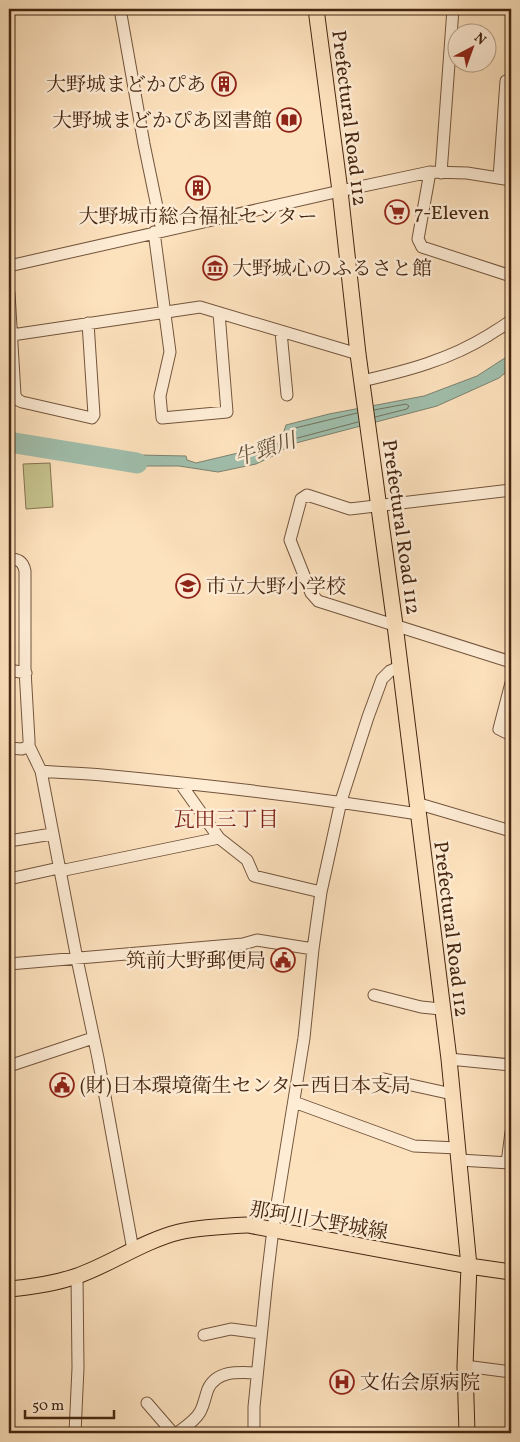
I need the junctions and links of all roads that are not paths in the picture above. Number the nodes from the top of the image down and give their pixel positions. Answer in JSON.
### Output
{"nodes":[{"id":1,"x":120,"y":9,"type":"edge"},
{"id":2,"x":316,"y":9,"type":"edge"},
{"id":3,"x":453,"y":9,"type":"edge"},
{"id":4,"x":506,"y":81,"type":"dead end"},
{"id":5,"x":508,"y":100,"type":"edge"},
{"id":6,"x":436,"y":172,"type":"junction"},
{"id":7,"x":499,"y":178,"type":"junction"},
{"id":8,"x":511,"y":180,"type":"edge"},
{"id":9,"x":340,"y":191,"type":"junction"},
{"id":10,"x":158,"y":232,"type":"junction"},
{"id":11,"x":9,"y":266,"type":"edge"},
{"id":12,"x":511,"y":276,"type":"edge"},
{"id":13,"x":9,"y":293,"type":"edge"},
{"id":14,"x":164,"y":312,"type":"junction"},
{"id":15,"x":219,"y":313,"type":"junction"},
{"id":16,"x":511,"y":320,"type":"edge"},
{"id":17,"x":88,"y":323,"type":"junction"},
{"id":18,"x":281,"y":332,"type":"junction"},
{"id":19,"x":12,"y":334,"type":"junction"},
{"id":20,"x":358,"y":354,"type":"junction"},
{"id":21,"x":362,"y":381,"type":"junction"},
{"id":22,"x":288,"y":395,"type":"dead end"},
{"id":23,"x":511,"y":490,"type":"edge"},
{"id":24,"x":379,"y":506,"type":"junction"},
{"id":25,"x":9,"y":559,"type":"edge"},
{"id":26,"x":395,"y":624,"type":"junction"},
{"id":27,"x":511,"y":662,"type":"edge"},
{"id":28,"x":399,"y":667,"type":"junction"},
{"id":29,"x":9,"y":670,"type":"edge"},
{"id":30,"x":26,"y":673,"type":"junction"},
{"id":31,"x":511,"y":683,"type":"edge"},
{"id":32,"x":511,"y":735,"type":"edge"},
{"id":33,"x":29,"y":746,"type":"junction"},
{"id":34,"x":9,"y":748,"type":"edge"},
{"id":35,"x":41,"y":771,"type":"junction"},
{"id":36,"x":180,"y":783,"type":"junction"},
{"id":37,"x":341,"y":802,"type":"junction"},
{"id":38,"x":417,"y":809,"type":"junction"},
{"id":39,"x":511,"y":831,"type":"edge"},
{"id":40,"x":52,"y":834,"type":"junction"},
{"id":41,"x":219,"y":838,"type":"junction"},
{"id":42,"x":9,"y":841,"type":"edge"},
{"id":43,"x":59,"y":869,"type":"junction"},
{"id":44,"x":9,"y":879,"type":"edge"},
{"id":45,"x":321,"y":892,"type":"junction"},
{"id":46,"x":313,"y":949,"type":"junction"},
{"id":47,"x":77,"y":959,"type":"junction"},
{"id":48,"x":9,"y":964,"type":"edge"},
{"id":49,"x":374,"y":995,"type":"dead end"},
{"id":50,"x":441,"y":1010,"type":"junction"},
{"id":51,"x":92,"y":1038,"type":"junction"},
{"id":52,"x":448,"y":1059,"type":"junction"},
{"id":53,"x":511,"y":1065,"type":"edge"},
{"id":54,"x":9,"y":1066,"type":"edge"},
{"id":55,"x":384,"y":1079,"type":"dead end"},
{"id":56,"x":452,"y":1094,"type":"junction"},
{"id":57,"x":294,"y":1102,"type":"junction"},
{"id":58,"x":511,"y":1132,"type":"edge"},
{"id":59,"x":458,"y":1154,"type":"junction"},
{"id":60,"x":509,"y":1163,"type":"edge"},
{"id":61,"x":273,"y":1229,"type":"junction"},
{"id":62,"x":133,"y":1250,"type":"junction"},
{"id":63,"x":469,"y":1266,"type":"junction"},
{"id":64,"x":511,"y":1272,"type":"edge"},
{"id":65,"x":77,"y":1276,"type":"junction"},
{"id":66,"x":9,"y":1289,"type":"edge"},
{"id":67,"x":261,"y":1333,"type":"junction"},
{"id":68,"x":204,"y":1335,"type":"dead end"},
{"id":69,"x":465,"y":1366,"type":"junction"},
{"id":70,"x":511,"y":1372,"type":"edge"},
{"id":71,"x":257,"y":1373,"type":"junction"},
{"id":72,"x":147,"y":1403,"type":"dead end"},
{"id":73,"x":75,"y":1433,"type":"edge"},
{"id":74,"x":175,"y":1433,"type":"edge"},
{"id":75,"x":254,"y":1433,"type":"edge"},
{"id":76,"x":467,"y":1433,"type":"edge"}],
"edges":[{"from":1,"to":10,"type":"street"},
{"from":2,"to":9,"type":"main road","name":"Prefectural Road 112"},
{"from":3,"to":6,"type":"street"},
{"from":4,"to":5,"type":"street"},
{"from":5,"to":7,"type":"street"},
{"from":6,"to":7,"type":"street"},
{"from":6,"to":9,"type":"street"},
{"from":6,"to":12,"type":"street"},
{"from":7,"to":8,"type":"street"},
{"from":9,"to":10,"type":"street"},
{"from":9,"to":20,"type":"main road","name":"Prefectural Road 112"},
{"from":10,"to":11,"type":"street"},
{"from":10,"to":14,"type":"street"},
{"from":13,"to":19,"type":"street"},
{"from":14,"to":15,"type":"street"},
{"from":14,"to":15,"type":"street"},
{"from":14,"to":17,"type":"street"},
{"from":15,"to":18,"type":"street"},
{"from":16,"to":21,"type":"street"},
{"from":17,"to":19,"type":"street"},
{"from":17,"to":19,"type":"street"},
{"from":18,"to":20,"type":"street"},
{"from":18,"to":22,"type":"street"},
{"from":20,"to":21,"type":"main road","name":"Prefectural Road 112"},
{"from":21,"to":24,"type":"main road","name":"Prefectural Road 112"},
{"from":23,"to":24,"type":"street"},
{"from":24,"to":26,"type":"main road","name":"Prefectural Road 112"},
{"from":24,"to":26,"type":"street"},
{"from":25,"to":30,"type":"street"},
{"from":26,"to":27,"type":"street"},
{"from":26,"to":28,"type":"main road","name":"Prefectural Road 112"},
{"from":28,"to":37,"type":"street"},
{"from":28,"to":38,"type":"main road","name":"Prefectural Road 112"},
{"from":29,"to":30,"type":"street"},
{"from":30,"to":33,"type":"street"},
{"from":31,"to":32,"type":"street"},
{"from":33,"to":34,"type":"street"},
{"from":33,"to":35,"type":"street"},
{"from":35,"to":36,"type":"street"},
{"from":35,"to":40,"type":"street"},
{"from":36,"to":37,"type":"street"},
{"from":36,"to":41,"type":"street"},
{"from":37,"to":38,"type":"street"},
{"from":37,"to":45,"type":"street"},
{"from":38,"to":39,"type":"street"},
{"from":38,"to":50,"type":"main road","name":"Prefectural Road 112"},
{"from":40,"to":42,"type":"street"},
{"from":40,"to":43,"type":"street"},
{"from":41,"to":43,"type":"street"},
{"from":41,"to":45,"type":"street"},
{"from":43,"to":44,"type":"street"},
{"from":43,"to":47,"type":"street"},
{"from":45,"to":46,"type":"street"},
{"from":46,"to":47,"type":"street"},
{"from":46,"to":57,"type":"street"},
{"from":47,"to":48,"type":"street"},
{"from":47,"to":51,"type":"street"},
{"from":49,"to":50,"type":"street"},
{"from":50,"to":52,"type":"main road","name":"Prefectural Road 112"},
{"from":51,"to":54,"type":"street"},
{"from":51,"to":62,"type":"street"},
{"from":52,"to":53,"type":"street"},
{"from":52,"to":56,"type":"main road","name":"Prefectural Road 112"},
{"from":55,"to":56,"type":"street"},
{"from":56,"to":59,"type":"main road","name":"Prefectural Road 112"},
{"from":57,"to":59,"type":"street"},
{"from":57,"to":61,"type":"street"},
{"from":58,"to":60,"type":"street"},
{"from":59,"to":60,"type":"street"},
{"from":59,"to":63,"type":"main road","name":"Prefectural Road 112"},
{"from":61,"to":62,"type":"main road","name":"那珂川大野城線"},
{"from":61,"to":63,"type":"main road","name":"那珂川大野城線"},
{"from":61,"to":67,"type":"street"},
{"from":62,"to":65,"type":"main road","name":"那珂川大野城線"},
{"from":63,"to":64,"type":"main road","name":"那珂川大野城線"},
{"from":63,"to":69,"type":"main road","name":"Prefectural Road 112"},
{"from":65,"to":66,"type":"main road","name":"那珂川大野城線"},
{"from":65,"to":73,"type":"street"},
{"from":67,"to":68,"type":"street"},
{"from":67,"to":71,"type":"street"},
{"from":69,"to":70,"type":"street"},
{"from":69,"to":76,"type":"main road","name":"Prefectural Road 112"},
{"from":71,"to":74,"type":"street"},
{"from":71,"to":75,"type":"street"},
{"from":72,"to":74,"type":"street"}]}
